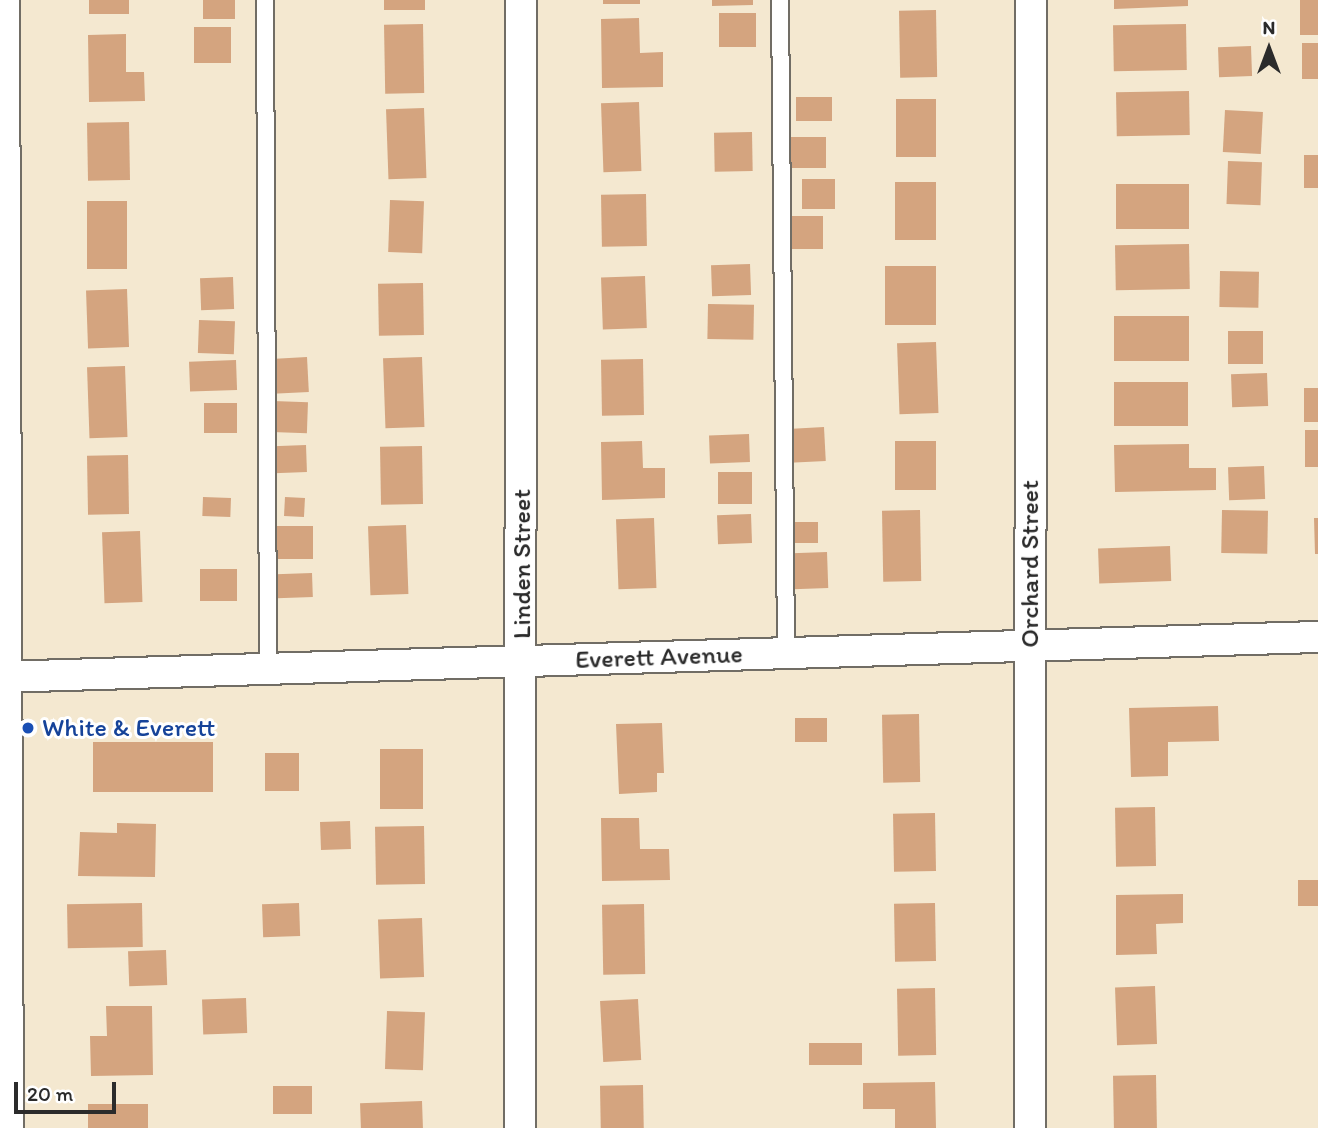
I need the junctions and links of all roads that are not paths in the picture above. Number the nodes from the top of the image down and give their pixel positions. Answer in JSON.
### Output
{"nodes":[{"id":1,"x":4,"y":0,"type":"edge"},
{"id":2,"x":265,"y":0,"type":"edge"},
{"id":3,"x":521,"y":0,"type":"edge"},
{"id":4,"x":780,"y":0,"type":"edge"},
{"id":5,"x":1031,"y":0,"type":"edge"},
{"id":6,"x":1318,"y":637,"type":"edge"},
{"id":7,"x":1030,"y":646,"type":"junction"},
{"id":8,"x":786,"y":653,"type":"junction"},
{"id":9,"x":522,"y":661,"type":"junction"},
{"id":10,"x":268,"y":669,"type":"junction"},
{"id":11,"x":4,"y":677,"type":"edge"},
{"id":12,"x":8,"y":1128,"type":"edge"},
{"id":13,"x":520,"y":1128,"type":"edge"},
{"id":14,"x":1030,"y":1128,"type":"edge"}],
"edges":[{"from":1,"to":11,"type":"street"},
{"from":2,"to":10,"type":"lane"},
{"from":3,"to":9,"type":"street","name":"Linden Street"},
{"from":4,"to":8,"type":"lane"},
{"from":5,"to":7,"type":"street","name":"Orchard Street"},
{"from":6,"to":7,"type":"street","name":"Everett Avenue"},
{"from":7,"to":8,"type":"street","name":"Everett Avenue"},
{"from":7,"to":14,"type":"street","name":"Orchard Street"},
{"from":8,"to":9,"type":"street","name":"Everett Avenue"},
{"from":9,"to":10,"type":"street","name":"Everett Avenue"},
{"from":9,"to":13,"type":"street","name":"Linden Street"},
{"from":10,"to":11,"type":"street","name":"Everett Avenue"},
{"from":11,"to":12,"type":"street"}]}
